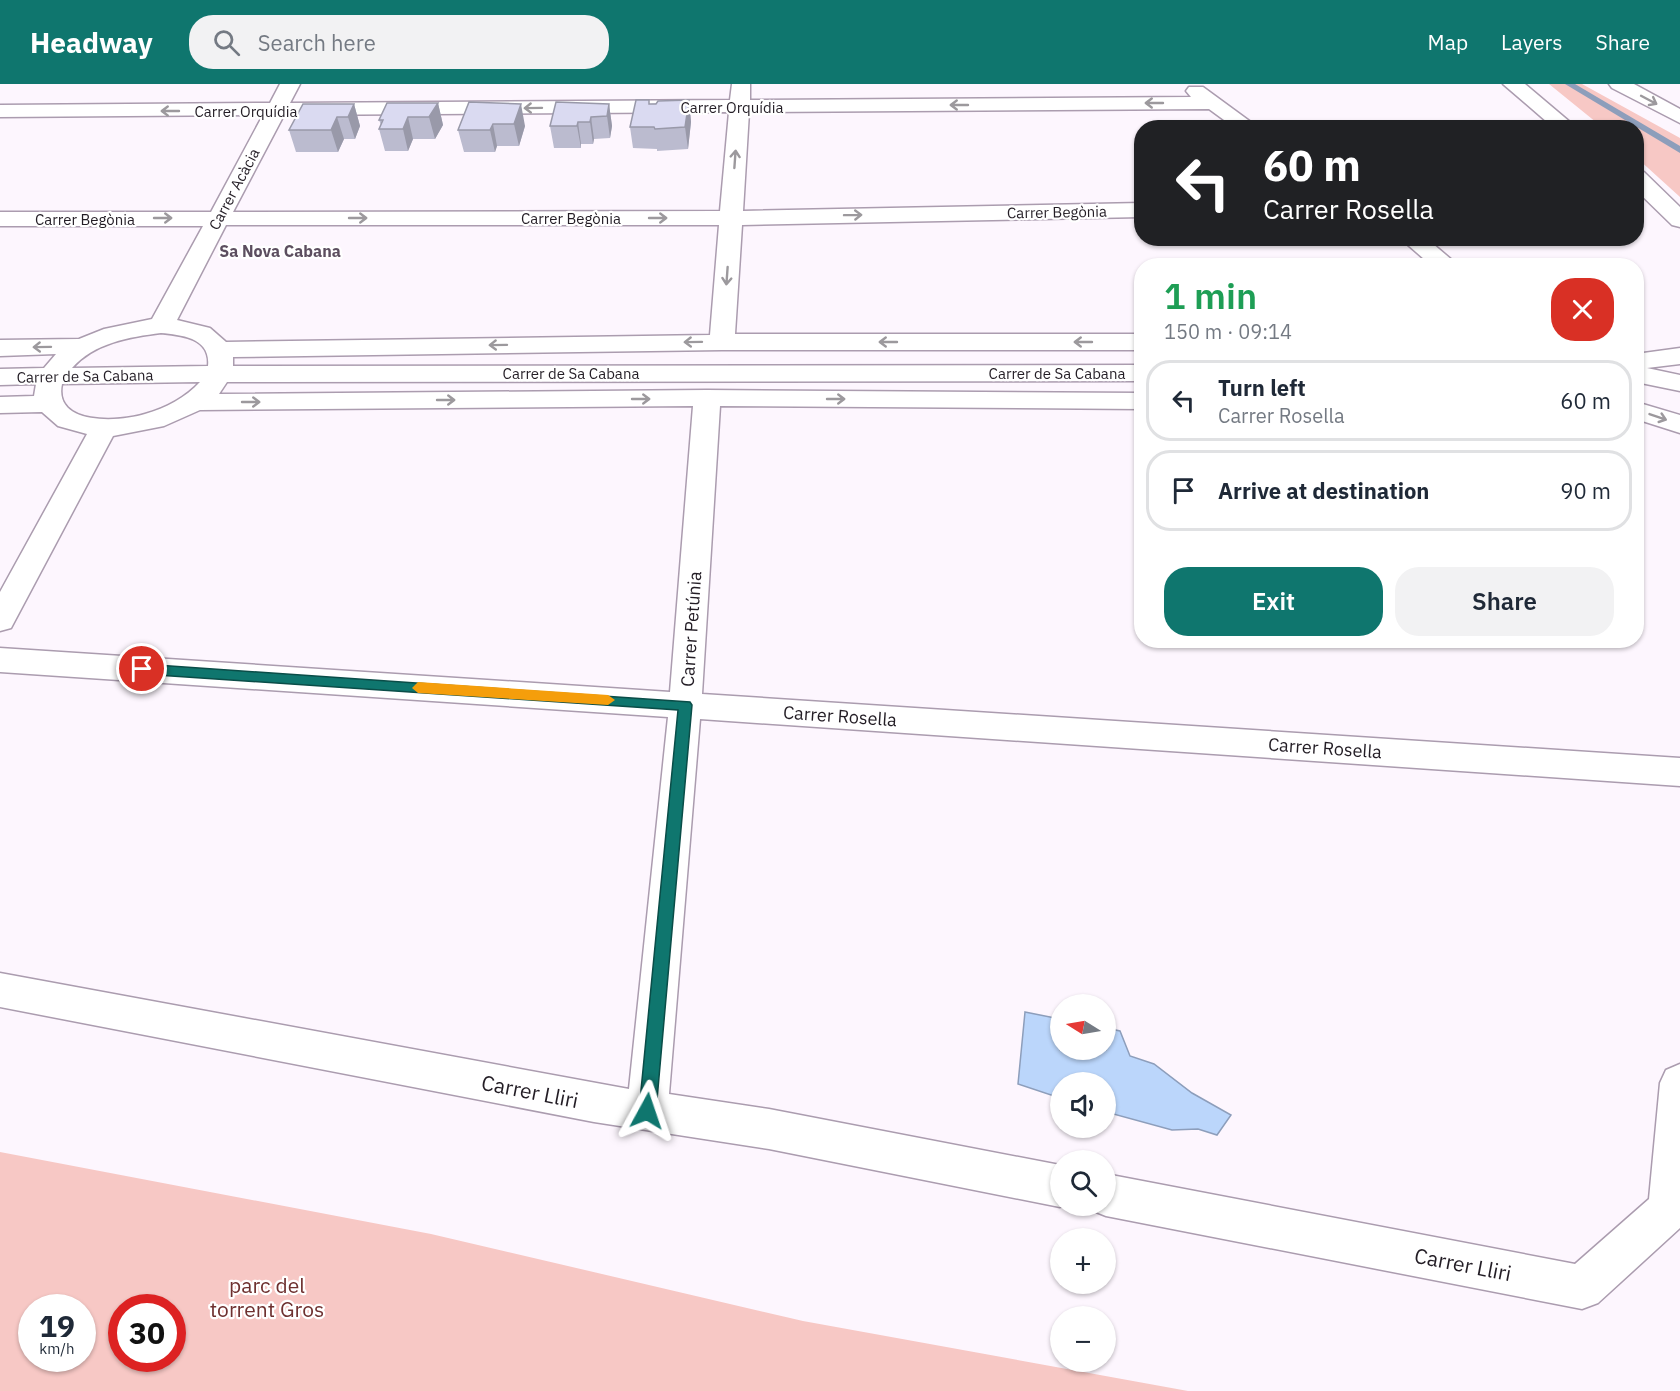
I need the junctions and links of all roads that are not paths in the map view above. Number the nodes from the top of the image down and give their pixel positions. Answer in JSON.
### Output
{"nodes":[{"id":1,"x":290,"y":84,"type":"edge"},
{"id":2,"x":741,"y":84,"type":"edge"},
{"id":3,"x":1185,"y":84,"type":"edge"},
{"id":4,"x":1513,"y":84,"type":"edge"},
{"id":5,"x":1535,"y":84,"type":"edge"},
{"id":6,"x":1619,"y":84,"type":"edge"},
{"id":7,"x":1213,"y":103,"type":"junction"},
{"id":8,"x":739,"y":106,"type":"junction"},
{"id":9,"x":0,"y":111,"type":"edge"},
{"id":10,"x":275,"y":111,"type":"junction"},
{"id":11,"x":1680,"y":117,"type":"edge"},
{"id":12,"x":1237,"y":120,"type":"edge"},
{"id":13,"x":1557,"y":120,"type":"edge"},
{"id":14,"x":1578,"y":120,"type":"edge"},
{"id":15,"x":1644,"y":186,"type":"edge"},
{"id":16,"x":1134,"y":210,"type":"edge"},
{"id":17,"x":218,"y":218,"type":"junction"},
{"id":18,"x":731,"y":218,"type":"junction"},
{"id":19,"x":0,"y":219,"type":"edge"},
{"id":20,"x":1680,"y":220,"type":"edge"},
{"id":21,"x":1422,"y":246,"type":"edge"},
{"id":22,"x":1439,"y":258,"type":"edge"},
{"id":23,"x":161,"y":326,"type":"junction"},
{"id":24,"x":722,"y":342,"type":"junction"},
{"id":25,"x":1134,"y":342,"type":"edge"},
{"id":26,"x":85,"y":346,"type":"junction"},
{"id":27,"x":0,"y":348,"type":"edge"},
{"id":28,"x":1680,"y":356,"type":"edge"},
{"id":29,"x":1644,"y":361,"type":"edge"},
{"id":30,"x":220,"y":362,"type":"junction"},
{"id":31,"x":1134,"y":373,"type":"edge"},
{"id":32,"x":52,"y":376,"type":"junction"},
{"id":33,"x":1644,"y":376,"type":"edge"},
{"id":34,"x":0,"y":377,"type":"edge"},
{"id":35,"x":1680,"y":383,"type":"edge"},
{"id":36,"x":706,"y":398,"type":"junction"},
{"id":37,"x":1134,"y":401,"type":"edge"},
{"id":38,"x":193,"y":402,"type":"junction"},
{"id":39,"x":49,"y":404,"type":"junction"},
{"id":40,"x":0,"y":405,"type":"edge"},
{"id":41,"x":1644,"y":413,"type":"edge"},
{"id":42,"x":1680,"y":424,"type":"edge"},
{"id":43,"x":104,"y":428,"type":"junction"},
{"id":44,"x":0,"y":620,"type":"edge"},
{"id":45,"x":0,"y":660,"type":"edge"},
{"id":46,"x":686,"y":705,"type":"junction"},
{"id":47,"x":1680,"y":772,"type":"edge"},
{"id":48,"x":0,"y":990,"type":"edge"},
{"id":49,"x":1680,"y":1083,"type":"edge"},
{"id":50,"x":647,"y":1111,"type":"junction"},
{"id":51,"x":1050,"y":1184,"type":"edge"},
{"id":52,"x":1116,"y":1197,"type":"edge"}],
"edges":[{"from":1,"to":10,"type":"main road","name":"Carrer Acàcia"},
{"from":2,"to":8,"type":"main road"},
{"from":3,"to":7,"type":"main road"},
{"from":4,"to":13,"type":"main road"},
{"from":5,"to":14,"type":"main road"},
{"from":6,"to":11,"type":"main road","one_way":true},
{"from":7,"to":8,"type":"main road","name":"Carrer Orquídia","one_way":true},
{"from":7,"to":12,"type":"main road"},
{"from":8,"to":10,"type":"main road","name":"Carrer Orquídia","one_way":true},
{"from":18,"to":8,"type":"main road","one_way":true},
{"from":10,"to":9,"type":"main road","name":"Carrer Orquídia","one_way":true},
{"from":10,"to":17,"type":"main road","name":"Carrer Acàcia"},
{"from":15,"to":20,"type":"main road"},
{"from":18,"to":16,"type":"main road","name":"Carrer Begònia","one_way":true},
{"from":17,"to":18,"type":"main road","name":"Carrer Begònia","one_way":true},
{"from":19,"to":17,"type":"main road","name":"Carrer Begònia","one_way":true},
{"from":17,"to":23,"type":"main road","name":"Carrer Acàcia"},
{"from":18,"to":24,"type":"main road","one_way":true},
{"from":21,"to":22,"type":"main road"},
{"from":23,"to":26,"type":"main road"},
{"from":23,"to":30,"type":"main road"},
{"from":25,"to":24,"type":"main road","one_way":true},
{"from":24,"to":30,"type":"main road","one_way":true},
{"from":26,"to":27,"type":"main road","one_way":true},
{"from":26,"to":32,"type":"main road"},
{"from":28,"to":29,"type":"main road"},
{"from":30,"to":31,"type":"main road","name":"Carrer de Sa Cabana"},
{"from":30,"to":32,"type":"main road","name":"Carrer de Sa Cabana"},
{"from":30,"to":38,"type":"main road"},
{"from":32,"to":34,"type":"main road","name":"Carrer de Sa Cabana"},
{"from":32,"to":39,"type":"main road"},
{"from":33,"to":35,"type":"main road"},
{"from":36,"to":37,"type":"main road","one_way":true},
{"from":38,"to":36,"type":"main road","one_way":true},
{"from":36,"to":46,"type":"main road","name":"Carrer Petúnia"},
{"from":38,"to":43,"type":"main road"},
{"from":39,"to":40,"type":"main road"},
{"from":39,"to":43,"type":"main road"},
{"from":41,"to":42,"type":"main road","one_way":true},
{"from":43,"to":44,"type":"main road"},
{"from":45,"to":46,"type":"main road","name":"Carrer Rosella"},
{"from":46,"to":47,"type":"main road","name":"Carrer Rosella"},
{"from":46,"to":50,"type":"main road","name":"Carrer Petúnia"},
{"from":48,"to":50,"type":"main road","name":"Carrer Lliri"},
{"from":49,"to":52,"type":"main road","name":"Carrer Lliri"},
{"from":50,"to":51,"type":"main road","name":"Carrer Lliri"}]}
